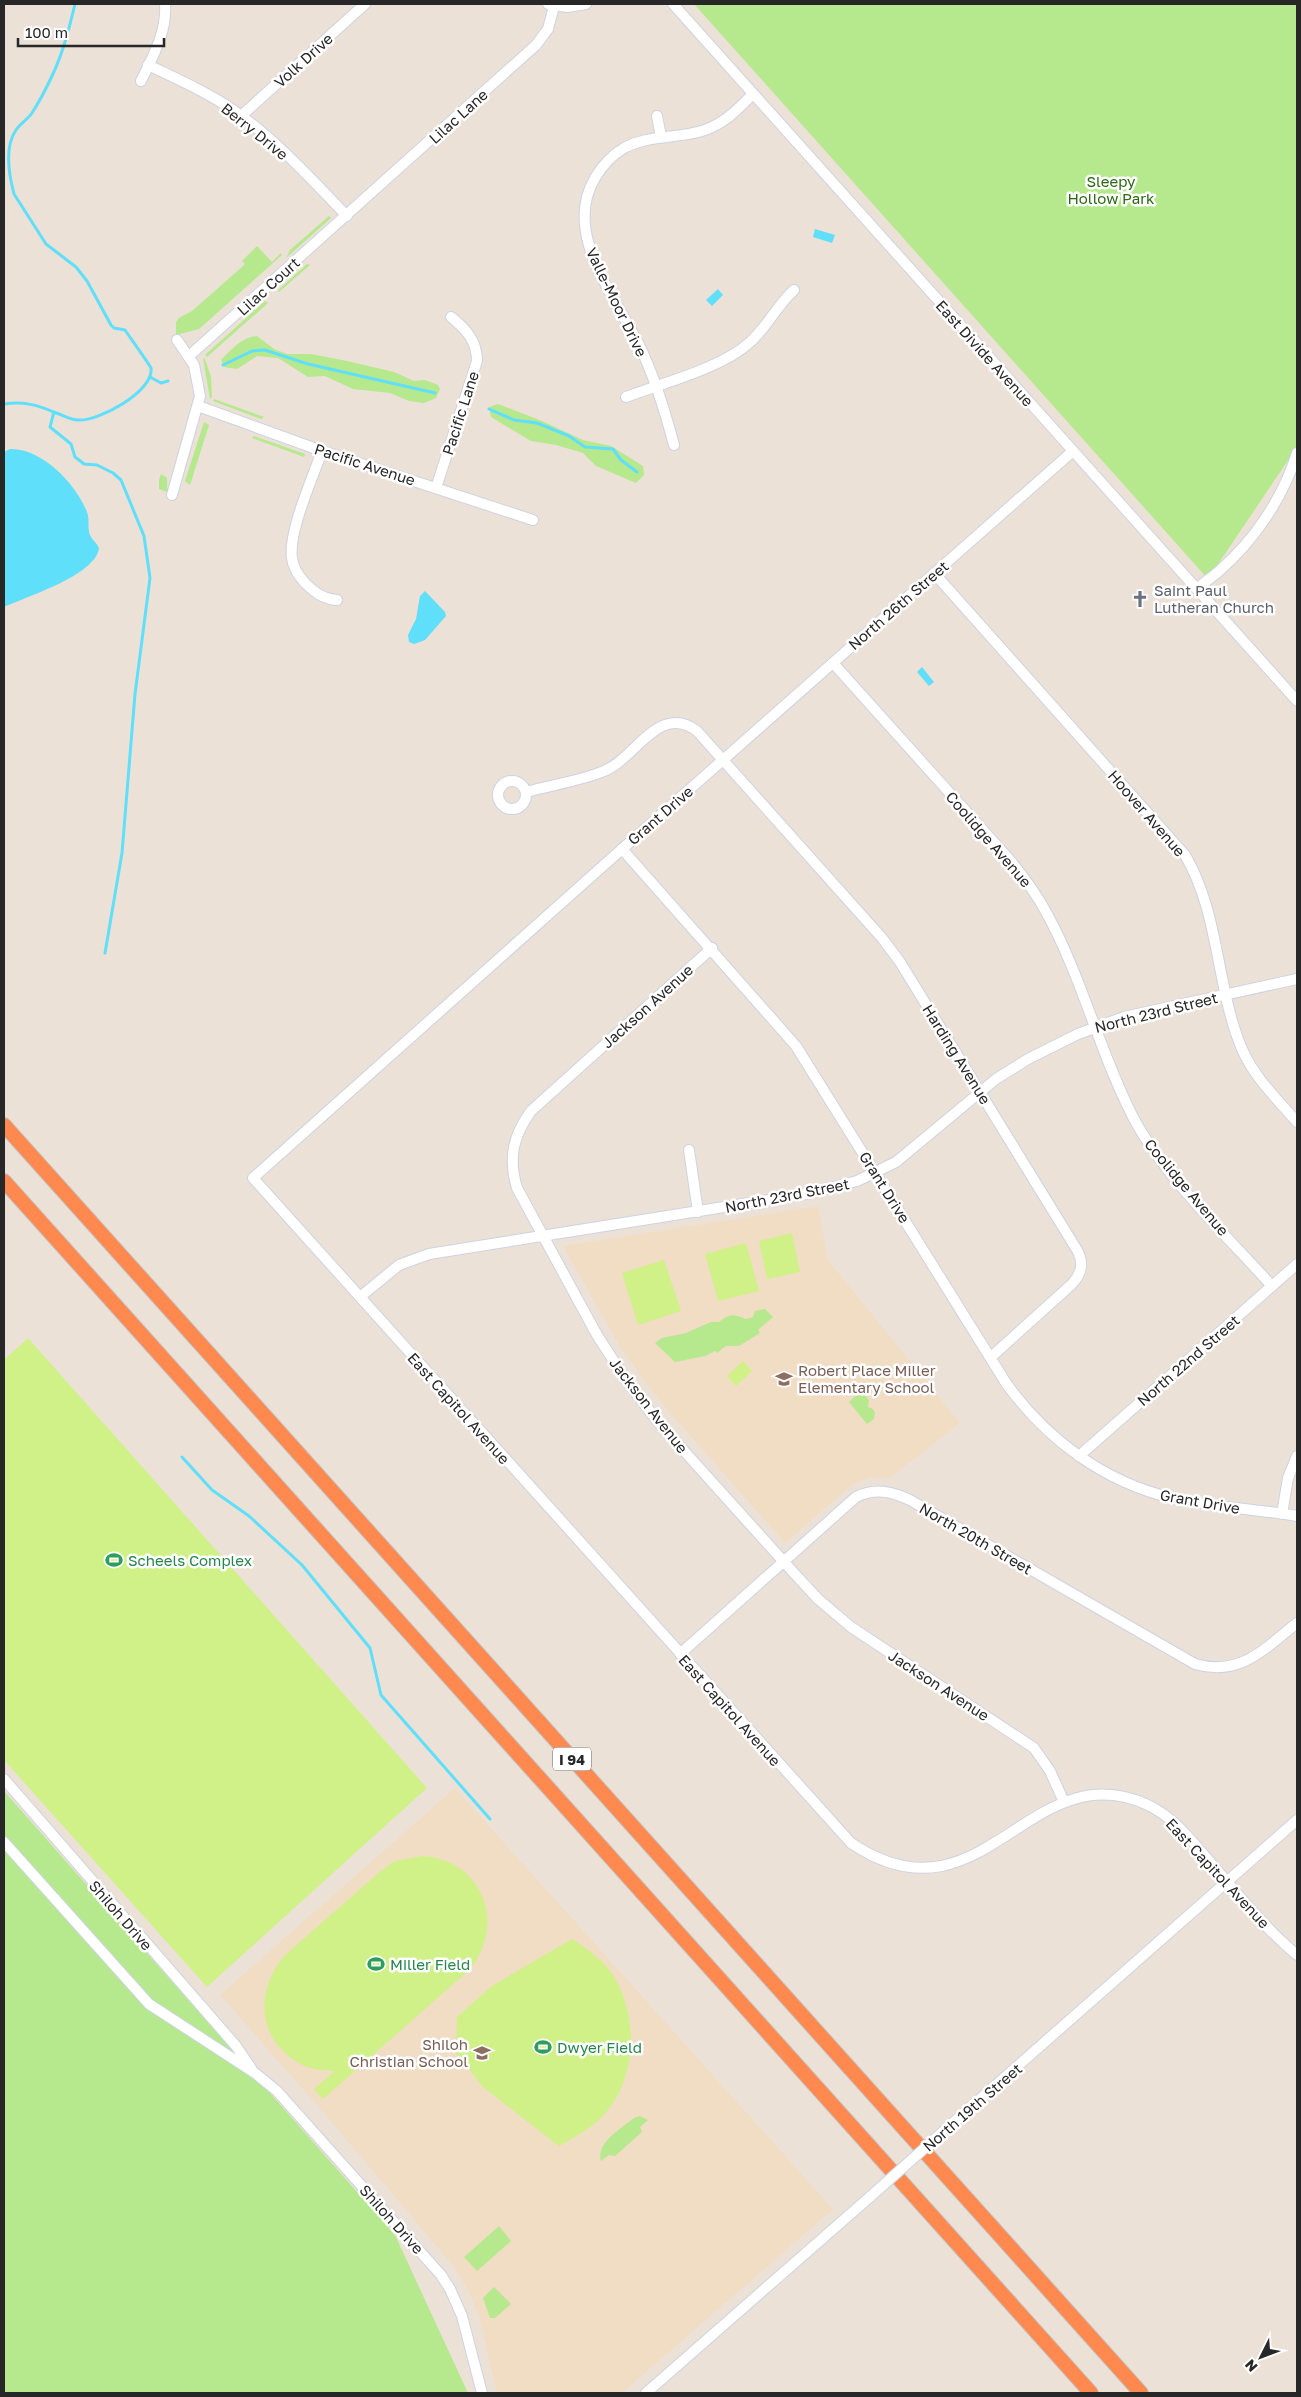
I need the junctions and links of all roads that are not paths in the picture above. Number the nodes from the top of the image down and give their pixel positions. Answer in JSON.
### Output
{"nodes":[{"id":1,"x":165,"y":4,"type":"edge"},
{"id":2,"x":365,"y":4,"type":"edge"},
{"id":3,"x":586,"y":4,"type":"edge"},
{"id":4,"x":673,"y":4,"type":"edge"},
{"id":5,"x":551,"y":5,"type":"edge"},
{"id":6,"x":148,"y":66,"type":"junction"},
{"id":7,"x":141,"y":81,"type":"dead end"},
{"id":8,"x":753,"y":94,"type":"junction"},
{"id":9,"x":241,"y":116,"type":"junction"},
{"id":10,"x":657,"y":116,"type":"dead end"},
{"id":11,"x":661,"y":137,"type":"junction"},
{"id":12,"x":347,"y":216,"type":"junction"},
{"id":13,"x":794,"y":290,"type":"dead end"},
{"id":14,"x":451,"y":317,"type":"dead end"},
{"id":15,"x":177,"y":340,"type":"dead end"},
{"id":16,"x":189,"y":356,"type":"junction"},
{"id":17,"x":656,"y":386,"type":"junction"},
{"id":18,"x":626,"y":397,"type":"dead end"},
{"id":19,"x":198,"y":406,"type":"junction"},
{"id":20,"x":674,"y":445,"type":"dead end"},
{"id":21,"x":322,"y":451,"type":"junction"},
{"id":22,"x":1073,"y":451,"type":"junction"},
{"id":23,"x":1297,"y":453,"type":"edge"},
{"id":24,"x":436,"y":488,"type":"junction"},
{"id":25,"x":172,"y":495,"type":"dead end"},
{"id":26,"x":533,"y":520,"type":"dead end"},
{"id":27,"x":934,"y":573,"type":"junction"},
{"id":28,"x":1197,"y":589,"type":"junction"},
{"id":29,"x":337,"y":600,"type":"dead end"},
{"id":30,"x":833,"y":663,"type":"junction"},
{"id":31,"x":1297,"y":701,"type":"edge"},
{"id":32,"x":722,"y":760,"type":"junction"},
{"id":33,"x":526,"y":792,"type":"dead end"},
{"id":34,"x":622,"y":849,"type":"junction"},
{"id":35,"x":712,"y":948,"type":"junction"},
{"id":36,"x":1297,"y":979,"type":"edge"},
{"id":37,"x":1227,"y":994,"type":"junction"},
{"id":38,"x":1095,"y":1027,"type":"junction"},
{"id":39,"x":980,"y":1091,"type":"junction"},
{"id":40,"x":1297,"y":1122,"type":"edge"},
{"id":41,"x":4,"y":1125,"type":"edge"},
{"id":42,"x":689,"y":1150,"type":"dead end"},
{"id":43,"x":876,"y":1173,"type":"junction"},
{"id":44,"x":4,"y":1181,"type":"edge"},
{"id":45,"x":698,"y":1212,"type":"junction"},
{"id":46,"x":542,"y":1236,"type":"junction"},
{"id":47,"x":1297,"y":1264,"type":"edge"},
{"id":48,"x":1272,"y":1286,"type":"junction"},
{"id":49,"x":360,"y":1297,"type":"junction"},
{"id":50,"x":990,"y":1357,"type":"junction"},
{"id":51,"x":1079,"y":1456,"type":"junction"},
{"id":52,"x":1297,"y":1456,"type":"edge"},
{"id":53,"x":1282,"y":1514,"type":"junction"},
{"id":54,"x":1297,"y":1516,"type":"edge"},
{"id":55,"x":784,"y":1562,"type":"junction"},
{"id":56,"x":1297,"y":1623,"type":"edge"},
{"id":57,"x":680,"y":1654,"type":"junction"},
{"id":58,"x":4,"y":1781,"type":"edge"},
{"id":59,"x":1064,"y":1802,"type":"junction"},
{"id":60,"x":1297,"y":1820,"type":"edge"},
{"id":61,"x":4,"y":1842,"type":"edge"},
{"id":62,"x":1227,"y":1881,"type":"junction"},
{"id":63,"x":1297,"y":1954,"type":"edge"},
{"id":64,"x":255,"y":2073,"type":"junction"},
{"id":65,"x":482,"y":2393,"type":"edge"},
{"id":66,"x":646,"y":2393,"type":"edge"},
{"id":67,"x":1091,"y":2393,"type":"edge"},
{"id":68,"x":1141,"y":2393,"type":"edge"}],
"edges":[{"from":1,"to":6,"type":"street"},
{"from":2,"to":9,"type":"street","name":"Volk Drive"},
{"from":3,"to":5,"type":"street"},
{"from":4,"to":8,"type":"street","name":"East Divide Avenue"},
{"from":5,"to":12,"type":"street","name":"Lilac Lane"},
{"from":6,"to":7,"type":"street"},
{"from":6,"to":9,"type":"street","name":"Berry Drive"},
{"from":8,"to":11,"type":"street","name":"Valle-Moor Drive"},
{"from":8,"to":22,"type":"street","name":"East Divide Avenue"},
{"from":9,"to":12,"type":"street","name":"Berry Drive"},
{"from":10,"to":11,"type":"street"},
{"from":11,"to":17,"type":"street","name":"Valle-Moor Drive"},
{"from":12,"to":16,"type":"street","name":"Lilac Court"},
{"from":13,"to":17,"type":"street"},
{"from":14,"to":24,"type":"street","name":"Pacific Lane"},
{"from":15,"to":16,"type":"street"},
{"from":16,"to":19,"type":"street"},
{"from":17,"to":18,"type":"street"},
{"from":17,"to":20,"type":"street","name":"Valle-Moor Drive"},
{"from":19,"to":21,"type":"street","name":"Pacific Avenue"},
{"from":19,"to":25,"type":"street"},
{"from":21,"to":24,"type":"street","name":"Pacific Avenue"},
{"from":21,"to":29,"type":"street"},
{"from":22,"to":27,"type":"street","name":"North 26th Street"},
{"from":22,"to":28,"type":"street","name":"East Divide Avenue"},
{"from":23,"to":28,"type":"street"},
{"from":24,"to":26,"type":"street","name":"Pacific Avenue"},
{"from":27,"to":30,"type":"street","name":"North 26th Street"},
{"from":27,"to":37,"type":"street","name":"Hoover Avenue"},
{"from":28,"to":31,"type":"street","name":"East Divide Avenue"},
{"from":30,"to":32,"type":"street","name":"North 26th Street"},
{"from":30,"to":38,"type":"street","name":"Coolidge Avenue"},
{"from":32,"to":33,"type":"street","name":"Harding Avenue"},
{"from":32,"to":34,"type":"street","name":"Grant Drive"},
{"from":32,"to":39,"type":"street","name":"Harding Avenue"},
{"from":34,"to":35,"type":"street","name":"Grant Drive"},
{"from":34,"to":49,"type":"street","name":"East Capitol Avenue"},
{"from":35,"to":43,"type":"street","name":"Grant Drive"},
{"from":35,"to":46,"type":"street","name":"Jackson Avenue"},
{"from":36,"to":37,"type":"street","name":"North 23rd Street"},
{"from":37,"to":38,"type":"street","name":"North 23rd Street"},
{"from":37,"to":40,"type":"street","name":"Hoover Avenue"},
{"from":38,"to":39,"type":"street","name":"North 23rd Street"},
{"from":38,"to":48,"type":"street","name":"Coolidge Avenue"},
{"from":39,"to":43,"type":"street","name":"North 23rd Street"},
{"from":39,"to":50,"type":"street","name":"Harding Avenue"},
{"from":41,"to":68,"type":"highway","number":"I 94"},
{"from":42,"to":45,"type":"street"},
{"from":43,"to":45,"type":"street","name":"North 23rd Street"},
{"from":43,"to":50,"type":"street","name":"Grant Drive"},
{"from":44,"to":67,"type":"highway","number":"I 94"},
{"from":45,"to":46,"type":"street","name":"North 23rd Street"},
{"from":46,"to":49,"type":"street","name":"North 23rd Street"},
{"from":46,"to":55,"type":"street","name":"Jackson Avenue"},
{"from":47,"to":48,"type":"street","name":"North 22nd Street"},
{"from":48,"to":51,"type":"street","name":"North 22nd Street"},
{"from":49,"to":57,"type":"street","name":"East Capitol Avenue"},
{"from":50,"to":51,"type":"street","name":"Grant Drive"},
{"from":51,"to":53,"type":"street","name":"Grant Drive"},
{"from":52,"to":53,"type":"street"},
{"from":53,"to":54,"type":"street","name":"Grant Drive"},
{"from":55,"to":56,"type":"street","name":"North 20th Street"},
{"from":55,"to":57,"type":"street","name":"North 20th Street"},
{"from":55,"to":59,"type":"street","name":"Jackson Avenue"},
{"from":57,"to":59,"type":"street","name":"East Capitol Avenue"},
{"from":58,"to":64,"type":"street","name":"Shiloh Drive"},
{"from":59,"to":62,"type":"street","name":"East Capitol Avenue"},
{"from":60,"to":62,"type":"street","name":"North 19th Street"},
{"from":61,"to":64,"type":"street","name":"Shiloh Drive"},
{"from":62,"to":63,"type":"street","name":"East Capitol Avenue"},
{"from":62,"to":66,"type":"street","name":"North 19th Street","bridge":true},
{"from":64,"to":65,"type":"street","name":"Shiloh Drive"}]}
